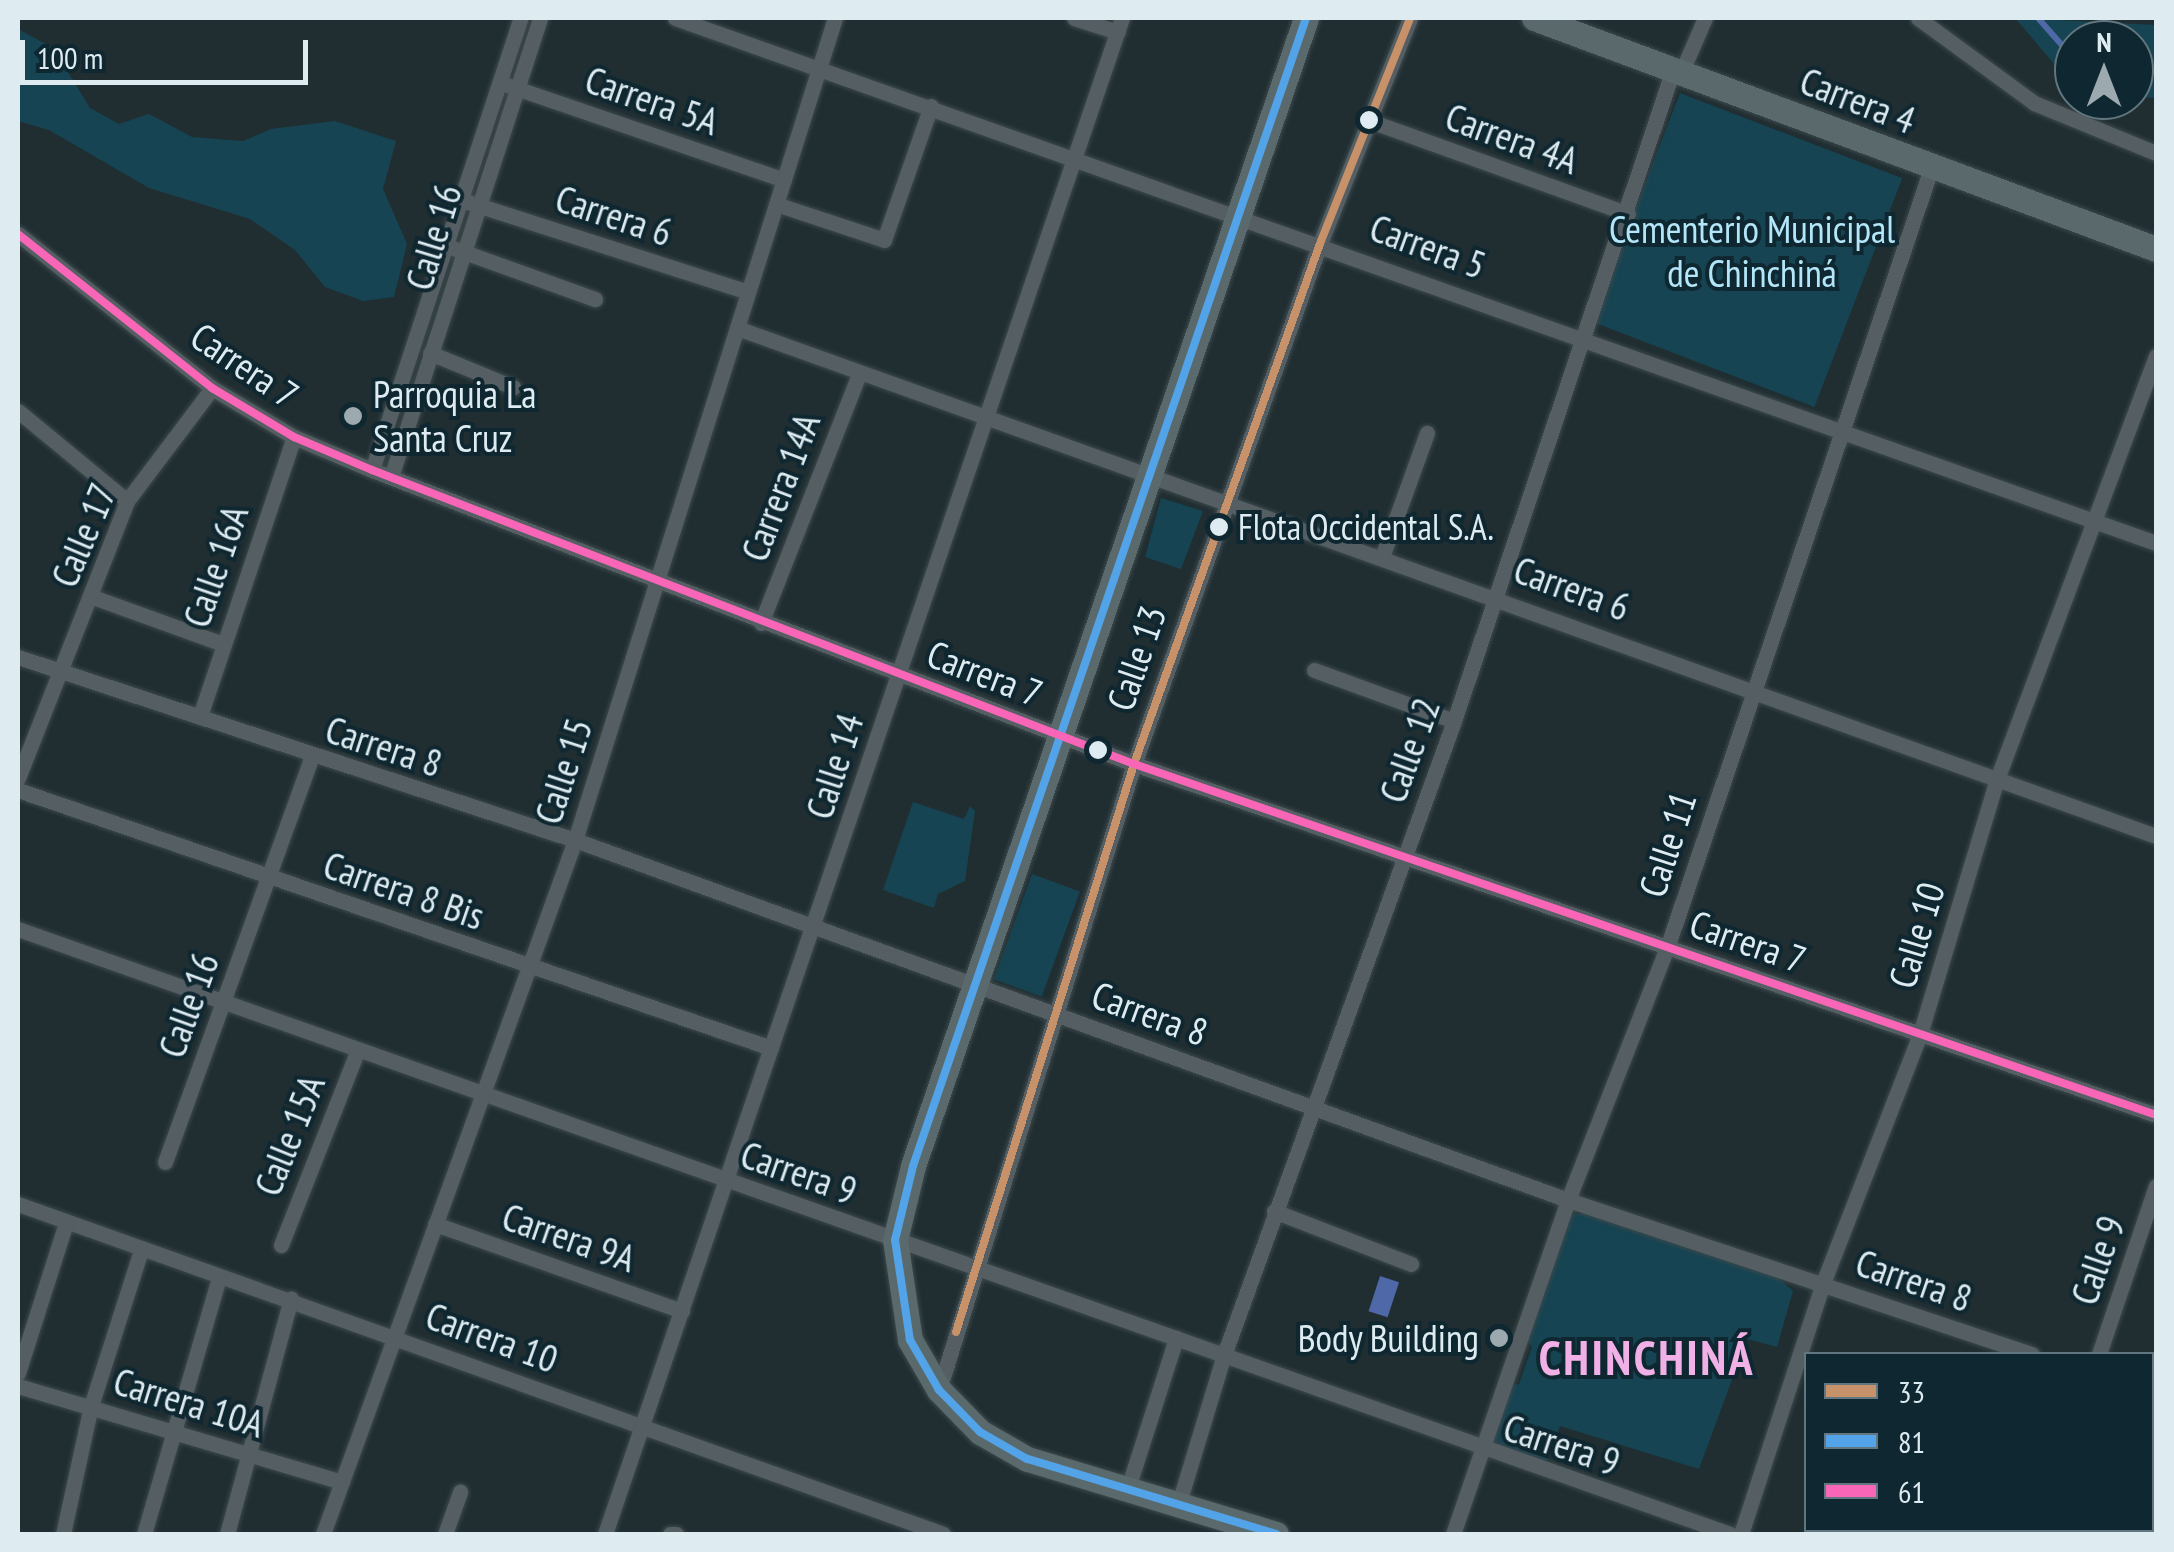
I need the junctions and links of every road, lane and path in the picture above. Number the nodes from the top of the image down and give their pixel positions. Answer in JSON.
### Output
{"nodes":[{"id":1,"x":521,"y":18,"type":"edge"},
{"id":2,"x":540,"y":18,"type":"edge"},
{"id":3,"x":675,"y":18,"type":"edge"},
{"id":4,"x":835,"y":18,"type":"edge"},
{"id":5,"x":1074,"y":18,"type":"edge"},
{"id":6,"x":1306,"y":18,"type":"edge"},
{"id":7,"x":1410,"y":18,"type":"edge"},
{"id":8,"x":1534,"y":18,"type":"edge"},
{"id":9,"x":1705,"y":18,"type":"edge"},
{"id":10,"x":1918,"y":18,"type":"edge"},
{"id":11,"x":1120,"y":24,"type":"edge"},
{"id":12,"x":820,"y":67,"type":"junction"},
{"id":13,"x":1676,"y":71,"type":"junction"},
{"id":14,"x":499,"y":82,"type":"junction"},
{"id":15,"x":516,"y":88,"type":"junction"},
{"id":16,"x":931,"y":106,"type":"junction"},
{"id":17,"x":1373,"y":122,"type":"junction"},
{"id":18,"x":2156,"y":153,"type":"edge"},
{"id":19,"x":1076,"y":156,"type":"junction"},
{"id":20,"x":1931,"y":169,"type":"junction"},
{"id":21,"x":784,"y":180,"type":"junction"},
{"id":22,"x":459,"y":200,"type":"junction"},
{"id":23,"x":477,"y":204,"type":"junction"},
{"id":24,"x":776,"y":204,"type":"junction"},
{"id":25,"x":1240,"y":214,"type":"junction"},
{"id":26,"x":1628,"y":214,"type":"junction"},
{"id":27,"x":18,"y":234,"type":"edge"},
{"id":28,"x":1320,"y":241,"type":"junction"},
{"id":29,"x":444,"y":246,"type":"junction"},
{"id":30,"x":2156,"y":249,"type":"edge"},
{"id":31,"x":462,"y":251,"type":"junction"},
{"id":32,"x":748,"y":292,"type":"junction"},
{"id":33,"x":595,"y":299,"type":"dead end"},
{"id":34,"x":737,"y":328,"type":"junction"},
{"id":35,"x":1586,"y":337,"type":"junction"},
{"id":36,"x":430,"y":353,"type":"junction"},
{"id":37,"x":2156,"y":356,"type":"edge"},
{"id":38,"x":859,"y":374,"type":"junction"},
{"id":39,"x":514,"y":387,"type":"dead end"},
{"id":40,"x":212,"y":388,"type":"junction"},
{"id":41,"x":18,"y":411,"type":"edge"},
{"id":42,"x":986,"y":418,"type":"junction"},
{"id":43,"x":1841,"y":426,"type":"junction"},
{"id":44,"x":1426,"y":433,"type":"dead end"},
{"id":45,"x":294,"y":436,"type":"junction"},
{"id":46,"x":372,"y":470,"type":"junction"},
{"id":47,"x":1148,"y":477,"type":"junction"},
{"id":48,"x":391,"y":478,"type":"junction"},
{"id":49,"x":127,"y":501,"type":"junction"},
{"id":50,"x":1225,"y":503,"type":"junction"},
{"id":51,"x":2098,"y":522,"type":"junction"},
{"id":52,"x":2156,"y":543,"type":"edge"},
{"id":53,"x":1382,"y":557,"type":"junction"},
{"id":54,"x":656,"y":583,"type":"junction"},
{"id":55,"x":1497,"y":596,"type":"junction"},
{"id":56,"x":93,"y":597,"type":"junction"},
{"id":57,"x":761,"y":623,"type":"junction"},
{"id":58,"x":222,"y":644,"type":"junction"},
{"id":59,"x":18,"y":657,"type":"edge"},
{"id":60,"x":59,"y":670,"type":"junction"},
{"id":61,"x":1314,"y":670,"type":"dead end"},
{"id":62,"x":898,"y":675,"type":"junction"},
{"id":63,"x":1754,"y":687,"type":"junction"},
{"id":64,"x":200,"y":716,"type":"junction"},
{"id":65,"x":1454,"y":721,"type":"junction"},
{"id":66,"x":1058,"y":736,"type":"junction"},
{"id":67,"x":312,"y":757,"type":"junction"},
{"id":68,"x":1134,"y":764,"type":"junction"},
{"id":69,"x":18,"y":778,"type":"edge"},
{"id":70,"x":1997,"y":778,"type":"junction"},
{"id":71,"x":18,"y":790,"type":"edge"},
{"id":72,"x":2156,"y":836,"type":"edge"},
{"id":73,"x":575,"y":840,"type":"junction"},
{"id":74,"x":1405,"y":858,"type":"junction"},
{"id":75,"x":269,"y":878,"type":"junction"},
{"id":76,"x":815,"y":926,"type":"junction"},
{"id":77,"x":18,"y":928,"type":"edge"},
{"id":78,"x":1667,"y":948,"type":"junction"},
{"id":79,"x":529,"y":966,"type":"junction"},
{"id":80,"x":975,"y":984,"type":"junction"},
{"id":81,"x":222,"y":1006,"type":"junction"},
{"id":82,"x":1055,"y":1014,"type":"junction"},
{"id":83,"x":1920,"y":1034,"type":"junction"},
{"id":84,"x":771,"y":1048,"type":"junction"},
{"id":85,"x":358,"y":1050,"type":"junction"},
{"id":86,"x":482,"y":1096,"type":"junction"},
{"id":87,"x":1311,"y":1104,"type":"junction"},
{"id":88,"x":2156,"y":1115,"type":"edge"},
{"id":89,"x":165,"y":1162,"type":"dead end"},
{"id":90,"x":726,"y":1181,"type":"junction"},
{"id":91,"x":2156,"y":1186,"type":"edge"},
{"id":92,"x":1568,"y":1200,"type":"junction"},
{"id":93,"x":18,"y":1204,"type":"edge"},
{"id":94,"x":1274,"y":1211,"type":"junction"},
{"id":95,"x":66,"y":1223,"type":"junction"},
{"id":96,"x":436,"y":1224,"type":"junction"},
{"id":97,"x":895,"y":1240,"type":"junction"},
{"id":98,"x":281,"y":1244,"type":"dead end"},
{"id":99,"x":141,"y":1250,"type":"junction"},
{"id":100,"x":1411,"y":1264,"type":"dead end"},
{"id":101,"x":976,"y":1267,"type":"junction"},
{"id":102,"x":219,"y":1277,"type":"junction"},
{"id":103,"x":1823,"y":1283,"type":"junction"},
{"id":104,"x":291,"y":1299,"type":"junction"},
{"id":105,"x":682,"y":1311,"type":"junction"},
{"id":106,"x":394,"y":1336,"type":"junction"},
{"id":107,"x":1176,"y":1338,"type":"junction"},
{"id":108,"x":2026,"y":1352,"type":"edge"},
{"id":109,"x":2101,"y":1352,"type":"edge"},
{"id":110,"x":1224,"y":1355,"type":"junction"},
{"id":111,"x":18,"y":1374,"type":"edge"},
{"id":112,"x":18,"y":1386,"type":"edge"},
{"id":113,"x":939,"y":1390,"type":"junction"},
{"id":114,"x":91,"y":1406,"type":"junction"},
{"id":115,"x":642,"y":1426,"type":"junction"},
{"id":116,"x":170,"y":1428,"type":"junction"},
{"id":117,"x":1480,"y":1451,"type":"junction"},
{"id":118,"x":246,"y":1452,"type":"junction"},
{"id":119,"x":342,"y":1482,"type":"junction"},
{"id":120,"x":1127,"y":1490,"type":"junction"},
{"id":121,"x":460,"y":1492,"type":"dead end"},
{"id":122,"x":1178,"y":1506,"type":"junction"},
{"id":123,"x":897,"y":1527,"type":"edge"},
{"id":124,"x":64,"y":1534,"type":"edge"},
{"id":125,"x":144,"y":1534,"type":"edge"},
{"id":126,"x":227,"y":1534,"type":"edge"},
{"id":127,"x":322,"y":1534,"type":"edge"},
{"id":128,"x":445,"y":1534,"type":"edge"},
{"id":129,"x":606,"y":1534,"type":"edge"},
{"id":130,"x":943,"y":1534,"type":"edge"},
{"id":131,"x":1276,"y":1534,"type":"edge"},
{"id":132,"x":1453,"y":1534,"type":"edge"},
{"id":133,"x":1730,"y":1534,"type":"edge"},
{"id":134,"x":1741,"y":1534,"type":"edge"}],
"edges":[{"from":1,"to":14,"type":"street","name":"Calle 16"},
{"from":2,"to":15,"type":"street","name":"Calle 16"},
{"from":3,"to":12,"type":"street","name":"Carrera 5"},
{"from":4,"to":12,"type":"street","name":"Calle 15"},
{"from":5,"to":11,"type":"street"},
{"from":6,"to":25,"type":"main road"},
{"from":7,"to":17,"type":"street","name":"Calle 13"},
{"from":8,"to":13,"type":"main road","name":"Carrera 4"},
{"from":9,"to":13,"type":"street","name":"Calle 12"},
{"from":10,"to":18,"type":"street"},
{"from":11,"to":19,"type":"street","name":"Calle 14"},
{"from":12,"to":16,"type":"street","name":"Carrera 5"},
{"from":12,"to":21,"type":"street","name":"Calle 15"},
{"from":13,"to":20,"type":"main road","name":"Carrera 4"},
{"from":13,"to":26,"type":"street","name":"Calle 12"},
{"from":14,"to":15,"type":"street","name":"Carrera 5A"},
{"from":14,"to":22,"type":"street","name":"Calle 16"},
{"from":15,"to":21,"type":"street","name":"Carrera 5A"},
{"from":15,"to":23,"type":"street","name":"Calle 16"},
{"from":16,"to":19,"type":"street","name":"Carrera 5"},
{"from":16,"to":24,"type":"street"},
{"from":17,"to":26,"type":"street","name":"Carrera 4A"},
{"from":17,"to":28,"type":"street","name":"Calle 13"},
{"from":19,"to":25,"type":"street","name":"Carrera 5"},
{"from":19,"to":42,"type":"street","name":"Calle 14"},
{"from":20,"to":30,"type":"main road","name":"Carrera 4"},
{"from":20,"to":43,"type":"street","name":"Calle 11"},
{"from":21,"to":24,"type":"street","name":"Calle 15"},
{"from":22,"to":23,"type":"street","name":"Carrera 6"},
{"from":22,"to":29,"type":"street","name":"Calle 16"},
{"from":23,"to":31,"type":"street","name":"Calle 16"},
{"from":23,"to":32,"type":"street","name":"Carrera 6"},
{"from":24,"to":32,"type":"street","name":"Calle 15"},
{"from":25,"to":28,"type":"street","name":"Carrera 5"},
{"from":25,"to":47,"type":"main road"},
{"from":26,"to":35,"type":"street","name":"Calle 12"},
{"from":27,"to":40,"type":"street","name":"Carrera 7"},
{"from":28,"to":35,"type":"street","name":"Carrera 5"},
{"from":28,"to":50,"type":"street","name":"Calle 13"},
{"from":29,"to":31,"type":"street"},
{"from":29,"to":46,"type":"street","name":"Calle 16"},
{"from":31,"to":33,"type":"street"},
{"from":31,"to":36,"type":"street","name":"Calle 16"},
{"from":32,"to":34,"type":"street","name":"Calle 15"},
{"from":34,"to":38,"type":"street","name":"Carrera 6"},
{"from":34,"to":54,"type":"street","name":"Calle 15"},
{"from":35,"to":43,"type":"street","name":"Carrera 5"},
{"from":35,"to":55,"type":"street","name":"Calle 12"},
{"from":36,"to":39,"type":"street"},
{"from":36,"to":48,"type":"street","name":"Calle 16"},
{"from":37,"to":51,"type":"street","name":"Calle 10"},
{"from":38,"to":42,"type":"street","name":"Carrera 6"},
{"from":38,"to":57,"type":"street","name":"Carrera 14A"},
{"from":40,"to":45,"type":"street","name":"Carrera 7"},
{"from":40,"to":49,"type":"street","name":"Calle 17"},
{"from":41,"to":49,"type":"street"},
{"from":42,"to":47,"type":"street","name":"Carrera 6"},
{"from":42,"to":62,"type":"street","name":"Calle 14"},
{"from":43,"to":51,"type":"street","name":"Carrera 5"},
{"from":43,"to":63,"type":"street","name":"Calle 11"},
{"from":44,"to":53,"type":"street"},
{"from":45,"to":46,"type":"street","name":"Carrera 7"},
{"from":45,"to":58,"type":"street","name":"Calle 16A"},
{"from":46,"to":48,"type":"street","name":"Carrera 7"},
{"from":47,"to":50,"type":"street","name":"Carrera 6"},
{"from":47,"to":66,"type":"main road"},
{"from":48,"to":54,"type":"street","name":"Carrera 7"},
{"from":49,"to":56,"type":"street","name":"Calle 17"},
{"from":50,"to":53,"type":"street","name":"Carrera 6"},
{"from":50,"to":68,"type":"street","name":"Calle 13"},
{"from":51,"to":52,"type":"street","name":"Carrera 5"},
{"from":51,"to":70,"type":"street","name":"Calle 10"},
{"from":53,"to":55,"type":"street","name":"Carrera 6"},
{"from":54,"to":57,"type":"street","name":"Carrera 7"},
{"from":54,"to":73,"type":"street","name":"Calle 15"},
{"from":55,"to":63,"type":"street","name":"Carrera 6"},
{"from":55,"to":65,"type":"street","name":"Calle 12"},
{"from":56,"to":58,"type":"street"},
{"from":56,"to":60,"type":"street","name":"Calle 17"},
{"from":57,"to":62,"type":"street","name":"Carrera 7"},
{"from":58,"to":64,"type":"street","name":"Calle 16A"},
{"from":59,"to":60,"type":"street","name":"Carrera 8"},
{"from":60,"to":64,"type":"street","name":"Carrera 8"},
{"from":60,"to":69,"type":"street","name":"Calle 17"},
{"from":61,"to":65,"type":"street"},
{"from":62,"to":66,"type":"street","name":"Carrera 7"},
{"from":62,"to":76,"type":"street","name":"Calle 14"},
{"from":63,"to":70,"type":"street","name":"Carrera 6"},
{"from":63,"to":78,"type":"street","name":"Calle 11"},
{"from":64,"to":67,"type":"street","name":"Carrera 8"},
{"from":65,"to":74,"type":"street","name":"Calle 12"},
{"from":66,"to":68,"type":"street","name":"Carrera 7"},
{"from":66,"to":80,"type":"main road"},
{"from":67,"to":73,"type":"street","name":"Carrera 8"},
{"from":67,"to":75,"type":"street","name":"Calle 16"},
{"from":68,"to":74,"type":"street","name":"Carrera 7"},
{"from":68,"to":82,"type":"street","name":"Calle 13"},
{"from":70,"to":72,"type":"street","name":"Carrera 6"},
{"from":70,"to":83,"type":"street","name":"Calle 10"},
{"from":71,"to":75,"type":"street","name":"Carrera 8 Bis"},
{"from":73,"to":76,"type":"street","name":"Carrera 8"},
{"from":73,"to":79,"type":"street","name":"Calle 15"},
{"from":74,"to":78,"type":"street","name":"Carrera 7"},
{"from":74,"to":87,"type":"street","name":"Calle 12"},
{"from":75,"to":79,"type":"street","name":"Carrera 8 Bis"},
{"from":75,"to":81,"type":"street","name":"Calle 16"},
{"from":76,"to":80,"type":"street","name":"Carrera 8"},
{"from":76,"to":84,"type":"street","name":"Calle 14"},
{"from":77,"to":81,"type":"street","name":"Carrera 9"},
{"from":78,"to":83,"type":"street","name":"Carrera 7"},
{"from":78,"to":92,"type":"street","name":"Calle 11"},
{"from":79,"to":84,"type":"street","name":"Carrera 8 Bis"},
{"from":79,"to":86,"type":"street","name":"Calle 15"},
{"from":80,"to":82,"type":"street","name":"Carrera 8"},
{"from":80,"to":97,"type":"main road"},
{"from":81,"to":85,"type":"street","name":"Carrera 9"},
{"from":81,"to":89,"type":"street","name":"Calle 16"},
{"from":82,"to":87,"type":"street","name":"Carrera 8"},
{"from":82,"to":101,"type":"street","name":"Calle 13"},
{"from":83,"to":88,"type":"street","name":"Carrera 7"},
{"from":83,"to":103,"type":"street","name":"Calle 10"},
{"from":84,"to":90,"type":"street","name":"Calle 14"},
{"from":85,"to":86,"type":"street","name":"Carrera 9"},
{"from":85,"to":98,"type":"street","name":"Calle 15A"},
{"from":86,"to":90,"type":"street","name":"Carrera 9"},
{"from":86,"to":96,"type":"street","name":"Calle 15"},
{"from":87,"to":92,"type":"street","name":"Carrera 8"},
{"from":87,"to":94,"type":"street","name":"Calle 12"},
{"from":90,"to":97,"type":"street","name":"Carrera 9"},
{"from":90,"to":105,"type":"street","name":"Calle 14"},
{"from":91,"to":109,"type":"street","name":"Calle 9"},
{"from":92,"to":103,"type":"street","name":"Carrera 8"},
{"from":92,"to":117,"type":"street","name":"Calle 11"},
{"from":93,"to":95,"type":"street","name":"Carrera 10"},
{"from":94,"to":100,"type":"street"},
{"from":94,"to":110,"type":"street","name":"Calle 12"},
{"from":95,"to":99,"type":"street","name":"Carrera 10"},
{"from":95,"to":111,"type":"street"},
{"from":96,"to":105,"type":"street","name":"Carrera 9A"},
{"from":96,"to":106,"type":"street","name":"Calle 15"},
{"from":97,"to":101,"type":"street","name":"Carrera 9"},
{"from":97,"to":113,"type":"main road"},
{"from":99,"to":102,"type":"street","name":"Carrera 10"},
{"from":99,"to":114,"type":"street"},
{"from":101,"to":107,"type":"street","name":"Carrera 9"},
{"from":101,"to":113,"type":"street","name":"Calle 13"},
{"from":102,"to":104,"type":"street","name":"Carrera 10"},
{"from":102,"to":116,"type":"street"},
{"from":103,"to":108,"type":"street","name":"Carrera 8"},
{"from":103,"to":134,"type":"street","name":"Calle 10"},
{"from":104,"to":106,"type":"street","name":"Carrera 10"},
{"from":104,"to":118,"type":"street"},
{"from":105,"to":115,"type":"street","name":"Calle 14"},
{"from":106,"to":115,"type":"street","name":"Carrera 10"},
{"from":106,"to":119,"type":"street","name":"Calle 15"},
{"from":107,"to":110,"type":"street","name":"Carrera 9"},
{"from":107,"to":120,"type":"street"},
{"from":110,"to":117,"type":"street","name":"Carrera 9"},
{"from":110,"to":122,"type":"street","name":"Calle 12"},
{"from":112,"to":114,"type":"street","name":"Carrera 10A"},
{"from":113,"to":120,"type":"main road"},
{"from":114,"to":116,"type":"street","name":"Carrera 10A"},
{"from":114,"to":124,"type":"street"},
{"from":115,"to":123,"type":"street","name":"Carrera 10"},
{"from":115,"to":129,"type":"street","name":"Calle 14"},
{"from":116,"to":118,"type":"street","name":"Carrera 10A"},
{"from":116,"to":125,"type":"street"},
{"from":117,"to":132,"type":"street","name":"Calle 11"},
{"from":117,"to":133,"type":"street","name":"Carrera 9"},
{"from":118,"to":119,"type":"street","name":"Carrera 10A"},
{"from":118,"to":126,"type":"street"},
{"from":119,"to":127,"type":"street","name":"Calle 15"},
{"from":120,"to":122,"type":"main road"},
{"from":121,"to":128,"type":"street"},
{"from":122,"to":131,"type":"main road"},
{"from":123,"to":130,"type":"street","name":"Carrera 10"}]}
